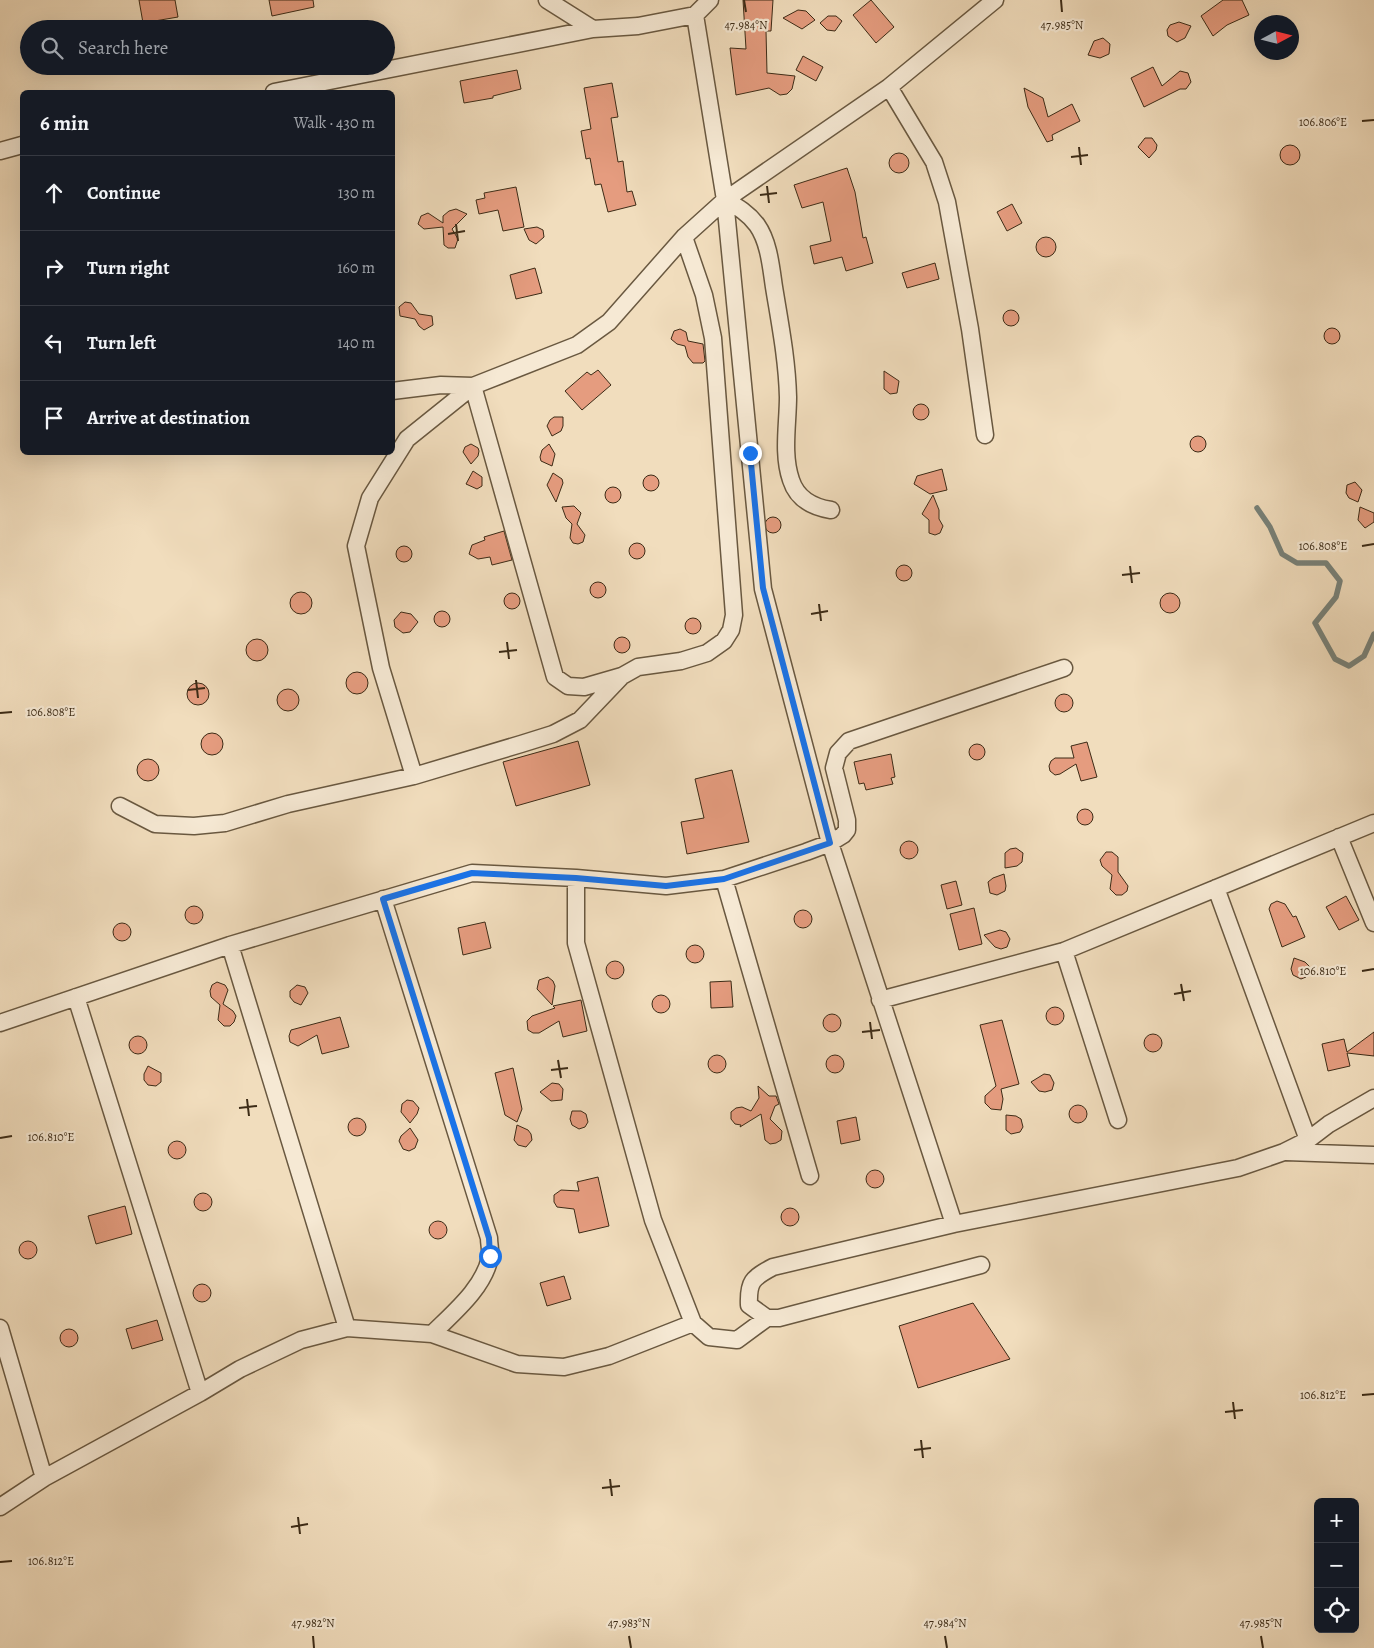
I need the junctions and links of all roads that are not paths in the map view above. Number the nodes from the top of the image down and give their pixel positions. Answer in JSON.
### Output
{"nodes":[{"id":1,"x":547,"y":0,"type":"edge"},
{"id":2,"x":710,"y":0,"type":"edge"},
{"id":3,"x":995,"y":0,"type":"edge"},
{"id":4,"x":695,"y":15,"type":"junction"},
{"id":5,"x":593,"y":29,"type":"junction"},
{"id":6,"x":395,"y":68,"type":"edge"},
{"id":7,"x":360,"y":75,"type":"edge"},
{"id":8,"x":889,"y":87,"type":"junction"},
{"id":9,"x":284,"y":90,"type":"edge"},
{"id":10,"x":20,"y":146,"type":"edge"},
{"id":11,"x":0,"y":151,"type":"edge"},
{"id":12,"x":725,"y":200,"type":"junction"},
{"id":13,"x":684,"y":237,"type":"junction"},
{"id":14,"x":473,"y":386,"type":"junction"},
{"id":15,"x":395,"y":391,"type":"edge"},
{"id":16,"x":985,"y":435,"type":"dead end"},
{"id":17,"x":831,"y":510,"type":"dead end"},
{"id":18,"x":1064,"y":668,"type":"dead end"},
{"id":19,"x":622,"y":676,"type":"junction"},
{"id":20,"x":414,"y":776,"type":"junction"},
{"id":21,"x":120,"y":806,"type":"dead end"},
{"id":22,"x":1374,"y":822,"type":"edge"},
{"id":23,"x":1339,"y":837,"type":"junction"},
{"id":24,"x":830,"y":843,"type":"junction"},
{"id":25,"x":576,"y":878,"type":"junction"},
{"id":26,"x":724,"y":879,"type":"junction"},
{"id":27,"x":1216,"y":888,"type":"junction"},
{"id":28,"x":383,"y":899,"type":"junction"},
{"id":29,"x":1374,"y":923,"type":"edge"},
{"id":30,"x":230,"y":945,"type":"junction"},
{"id":31,"x":1064,"y":951,"type":"junction"},
{"id":32,"x":76,"y":997,"type":"junction"},
{"id":33,"x":880,"y":1000,"type":"junction"},
{"id":34,"x":0,"y":1023,"type":"edge"},
{"id":35,"x":1374,"y":1098,"type":"edge"},
{"id":36,"x":1118,"y":1120,"type":"dead end"},
{"id":37,"x":1308,"y":1140,"type":"junction"},
{"id":38,"x":1284,"y":1152,"type":"junction"},
{"id":39,"x":1374,"y":1155,"type":"edge"},
{"id":40,"x":810,"y":1176,"type":"dead end"},
{"id":41,"x":954,"y":1224,"type":"junction"},
{"id":42,"x":981,"y":1265,"type":"dead end"},
{"id":43,"x":767,"y":1318,"type":"junction"},
{"id":44,"x":694,"y":1323,"type":"junction"},
{"id":45,"x":0,"y":1328,"type":"edge"},
{"id":46,"x":347,"y":1328,"type":"junction"},
{"id":47,"x":432,"y":1334,"type":"junction"},
{"id":48,"x":200,"y":1393,"type":"junction"},
{"id":49,"x":44,"y":1478,"type":"junction"},
{"id":50,"x":0,"y":1507,"type":"edge"}],
"edges":[{"from":1,"to":5,"type":"street"},
{"from":2,"to":4,"type":"street"},
{"from":3,"to":8,"type":"street"},
{"from":4,"to":5,"type":"street"},
{"from":4,"to":12,"type":"street"},
{"from":5,"to":6,"type":"street"},
{"from":7,"to":9,"type":"street"},
{"from":8,"to":12,"type":"street"},
{"from":8,"to":16,"type":"street"},
{"from":10,"to":11,"type":"street"},
{"from":12,"to":13,"type":"street"},
{"from":12,"to":17,"type":"street"},
{"from":12,"to":24,"type":"street"},
{"from":13,"to":14,"type":"street"},
{"from":13,"to":19,"type":"street"},
{"from":14,"to":15,"type":"street"},
{"from":14,"to":19,"type":"street"},
{"from":14,"to":20,"type":"street"},
{"from":18,"to":24,"type":"street"},
{"from":19,"to":20,"type":"street"},
{"from":20,"to":21,"type":"street"},
{"from":22,"to":23,"type":"street"},
{"from":23,"to":27,"type":"street"},
{"from":23,"to":29,"type":"street"},
{"from":24,"to":26,"type":"street"},
{"from":24,"to":33,"type":"street"},
{"from":25,"to":26,"type":"street"},
{"from":25,"to":28,"type":"street"},
{"from":25,"to":44,"type":"street"},
{"from":26,"to":40,"type":"street"},
{"from":27,"to":31,"type":"street"},
{"from":27,"to":37,"type":"street"},
{"from":28,"to":30,"type":"street"},
{"from":28,"to":47,"type":"street"},
{"from":30,"to":32,"type":"street"},
{"from":30,"to":46,"type":"street"},
{"from":31,"to":33,"type":"street"},
{"from":31,"to":36,"type":"street"},
{"from":32,"to":34,"type":"street"},
{"from":32,"to":48,"type":"street"},
{"from":33,"to":41,"type":"street"},
{"from":35,"to":37,"type":"street"},
{"from":37,"to":38,"type":"street"},
{"from":38,"to":39,"type":"street"},
{"from":38,"to":41,"type":"street"},
{"from":41,"to":43,"type":"street"},
{"from":42,"to":43,"type":"street"},
{"from":43,"to":44,"type":"street"},
{"from":44,"to":47,"type":"street"},
{"from":45,"to":49,"type":"street"},
{"from":46,"to":47,"type":"street"},
{"from":46,"to":48,"type":"street"},
{"from":48,"to":49,"type":"street"},
{"from":49,"to":50,"type":"street"}]}
